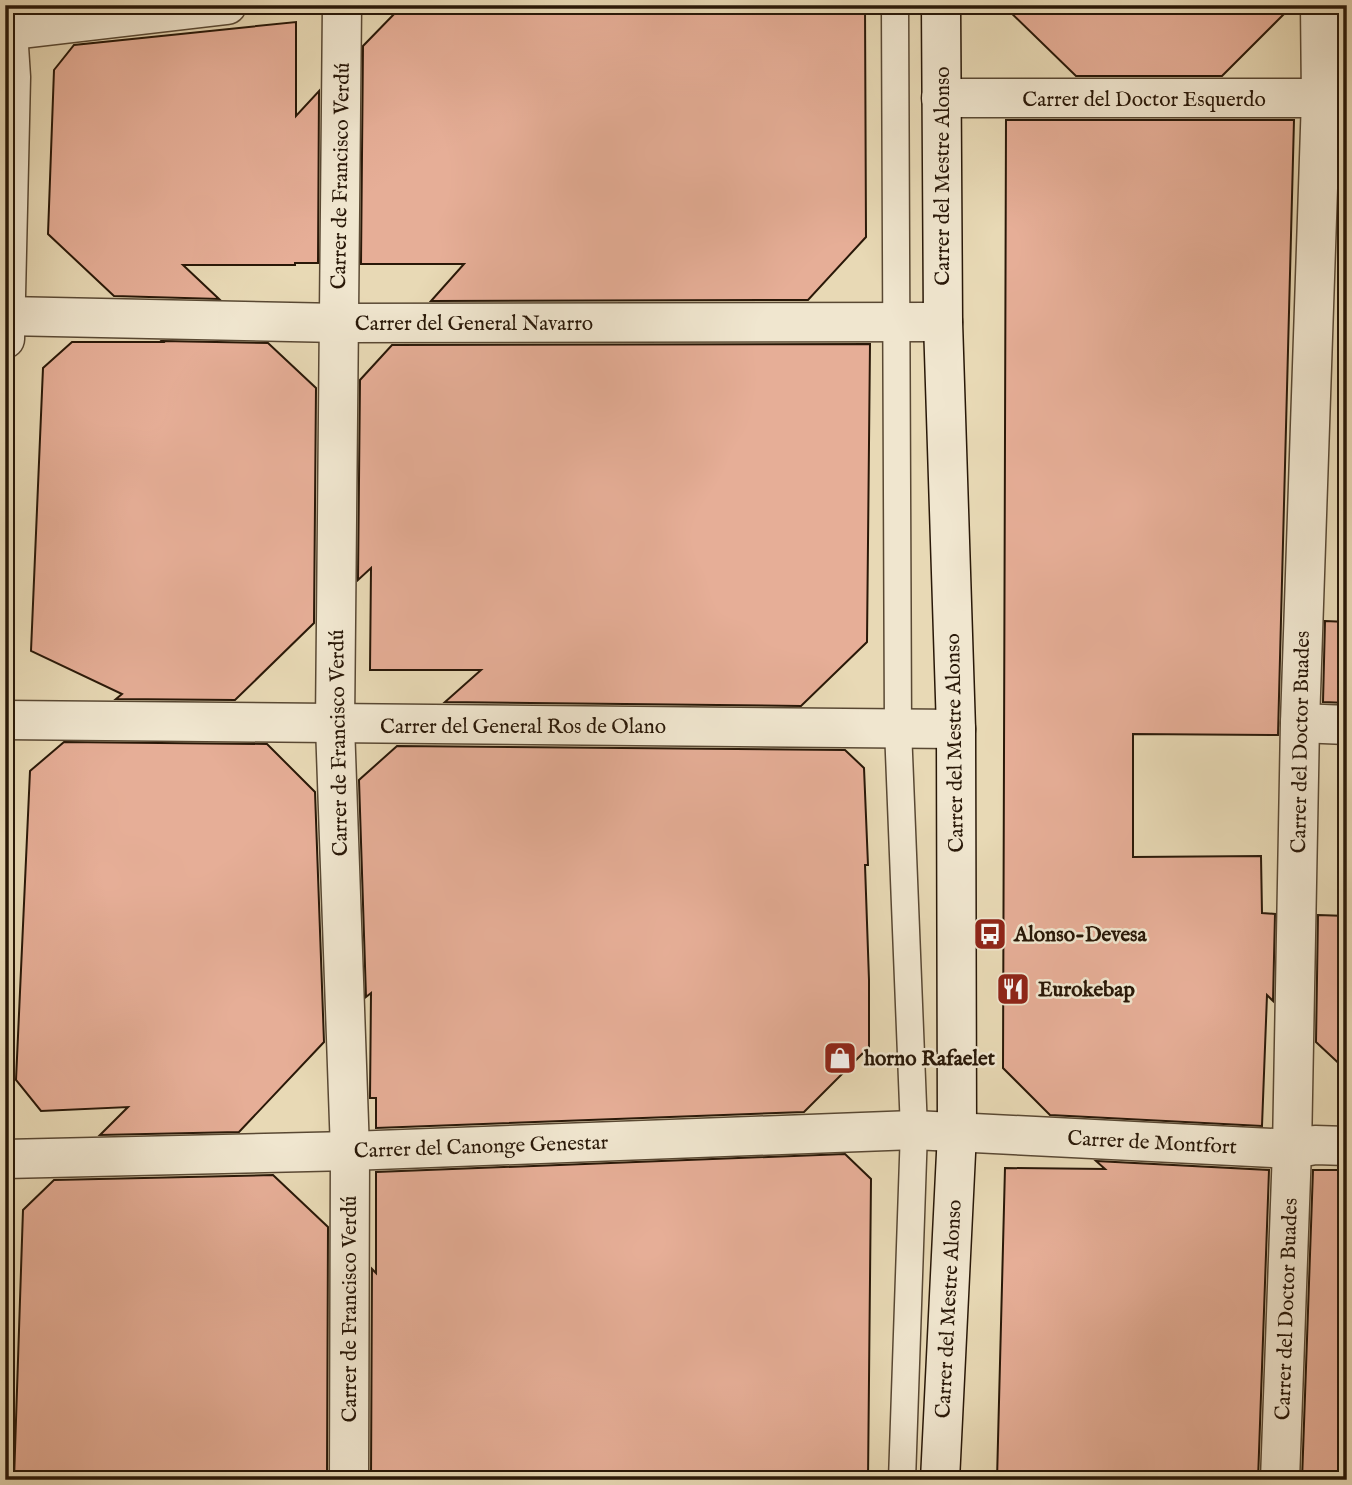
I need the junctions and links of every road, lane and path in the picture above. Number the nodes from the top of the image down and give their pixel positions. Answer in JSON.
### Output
{"nodes":[{"id":1,"x":228,"y":5,"type":"edge"},
{"id":2,"x":342,"y":5,"type":"edge"},
{"id":3,"x":895,"y":5,"type":"edge"},
{"id":4,"x":941,"y":5,"type":"edge"},
{"id":5,"x":1320,"y":5,"type":"edge"},
{"id":6,"x":7,"y":31,"type":"edge"},
{"id":7,"x":941,"y":98,"type":"junction"},
{"id":8,"x":1334,"y":98,"type":"edge"},
{"id":9,"x":6,"y":316,"type":"edge"},
{"id":10,"x":943,"y":322,"type":"junction"},
{"id":11,"x":339,"y":323,"type":"junction"},
{"id":12,"x":895,"y":323,"type":"junction"},
{"id":13,"x":5,"y":339,"type":"edge"},
{"id":14,"x":5,"y":720,"type":"edge"},
{"id":15,"x":1300,"y":723,"type":"junction"},
{"id":16,"x":335,"y":724,"type":"junction"},
{"id":17,"x":1347,"y":724,"type":"edge"},
{"id":18,"x":898,"y":729,"type":"junction"},
{"id":19,"x":956,"y":729,"type":"junction"},
{"id":20,"x":914,"y":1130,"type":"junction"},
{"id":21,"x":957,"y":1133,"type":"junction"},
{"id":22,"x":1347,"y":1146,"type":"edge"},
{"id":23,"x":1292,"y":1149,"type":"junction"},
{"id":24,"x":350,"y":1151,"type":"junction"},
{"id":25,"x":5,"y":1159,"type":"edge"},
{"id":26,"x":349,"y":1480,"type":"edge"},
{"id":27,"x":902,"y":1480,"type":"edge"},
{"id":28,"x":940,"y":1480,"type":"edge"},
{"id":29,"x":1280,"y":1480,"type":"edge"}],
"edges":[{"from":1,"to":6,"type":"street"},
{"from":2,"to":11,"type":"street","name":"Carrer de Francisco Verdú"},
{"from":3,"to":12,"type":"lane","name":"Carrer del Mestre Alonso"},
{"from":4,"to":7,"type":"street","name":"Carrer del Mestre Alonso"},
{"from":5,"to":8,"type":"street","name":"Carrer del Doctor Buades"},
{"from":6,"to":9,"type":"street"},
{"from":7,"to":8,"type":"street","name":"Carrer del Doctor Esquerdo"},
{"from":7,"to":10,"type":"street","name":"Carrer del Mestre Alonso"},
{"from":8,"to":15,"type":"street","name":"Carrer del Doctor Buades"},
{"from":9,"to":11,"type":"street","name":"Carrer del General Navarro"},
{"from":9,"to":13,"type":"street"},
{"from":10,"to":12,"type":"street","name":"Carrer del General Navarro"},
{"from":10,"to":19,"type":"street","name":"Carrer del Mestre Alonso"},
{"from":11,"to":12,"type":"street","name":"Carrer del General Navarro"},
{"from":11,"to":16,"type":"street","name":"Carrer de Francisco Verdú"},
{"from":12,"to":18,"type":"lane","name":"Carrer del Mestre Alonso"},
{"from":14,"to":16,"type":"street","name":"Carrer del General Ros de Olano"},
{"from":15,"to":17,"type":"street"},
{"from":15,"to":23,"type":"street","name":"Carrer del Doctor Buades"},
{"from":16,"to":18,"type":"street","name":"Carrer del General Ros de Olano"},
{"from":16,"to":24,"type":"street","name":"Carrer de Francisco Verdú"},
{"from":18,"to":19,"type":"street","name":"Carrer del General Ros de Olano"},
{"from":18,"to":20,"type":"lane","name":"Carrer del Mestre Alonso"},
{"from":19,"to":21,"type":"street","name":"Carrer del Mestre Alonso"},
{"from":20,"to":21,"type":"street","name":"Carrer del Canonge Genestar"},
{"from":20,"to":24,"type":"street","name":"Carrer del Canonge Genestar"},
{"from":20,"to":27,"type":"lane","name":"Carrer del Mestre Alonso"},
{"from":21,"to":23,"type":"street","name":"Carrer de Montfort"},
{"from":21,"to":28,"type":"street","name":"Carrer del Mestre Alonso"},
{"from":22,"to":23,"type":"street","name":"Carrer de Montfort"},
{"from":23,"to":29,"type":"street","name":"Carrer del Doctor Buades"},
{"from":24,"to":25,"type":"street","name":"Carrer del Canonge Genestar"},
{"from":24,"to":26,"type":"street","name":"Carrer de Francisco Verdú"}]}
